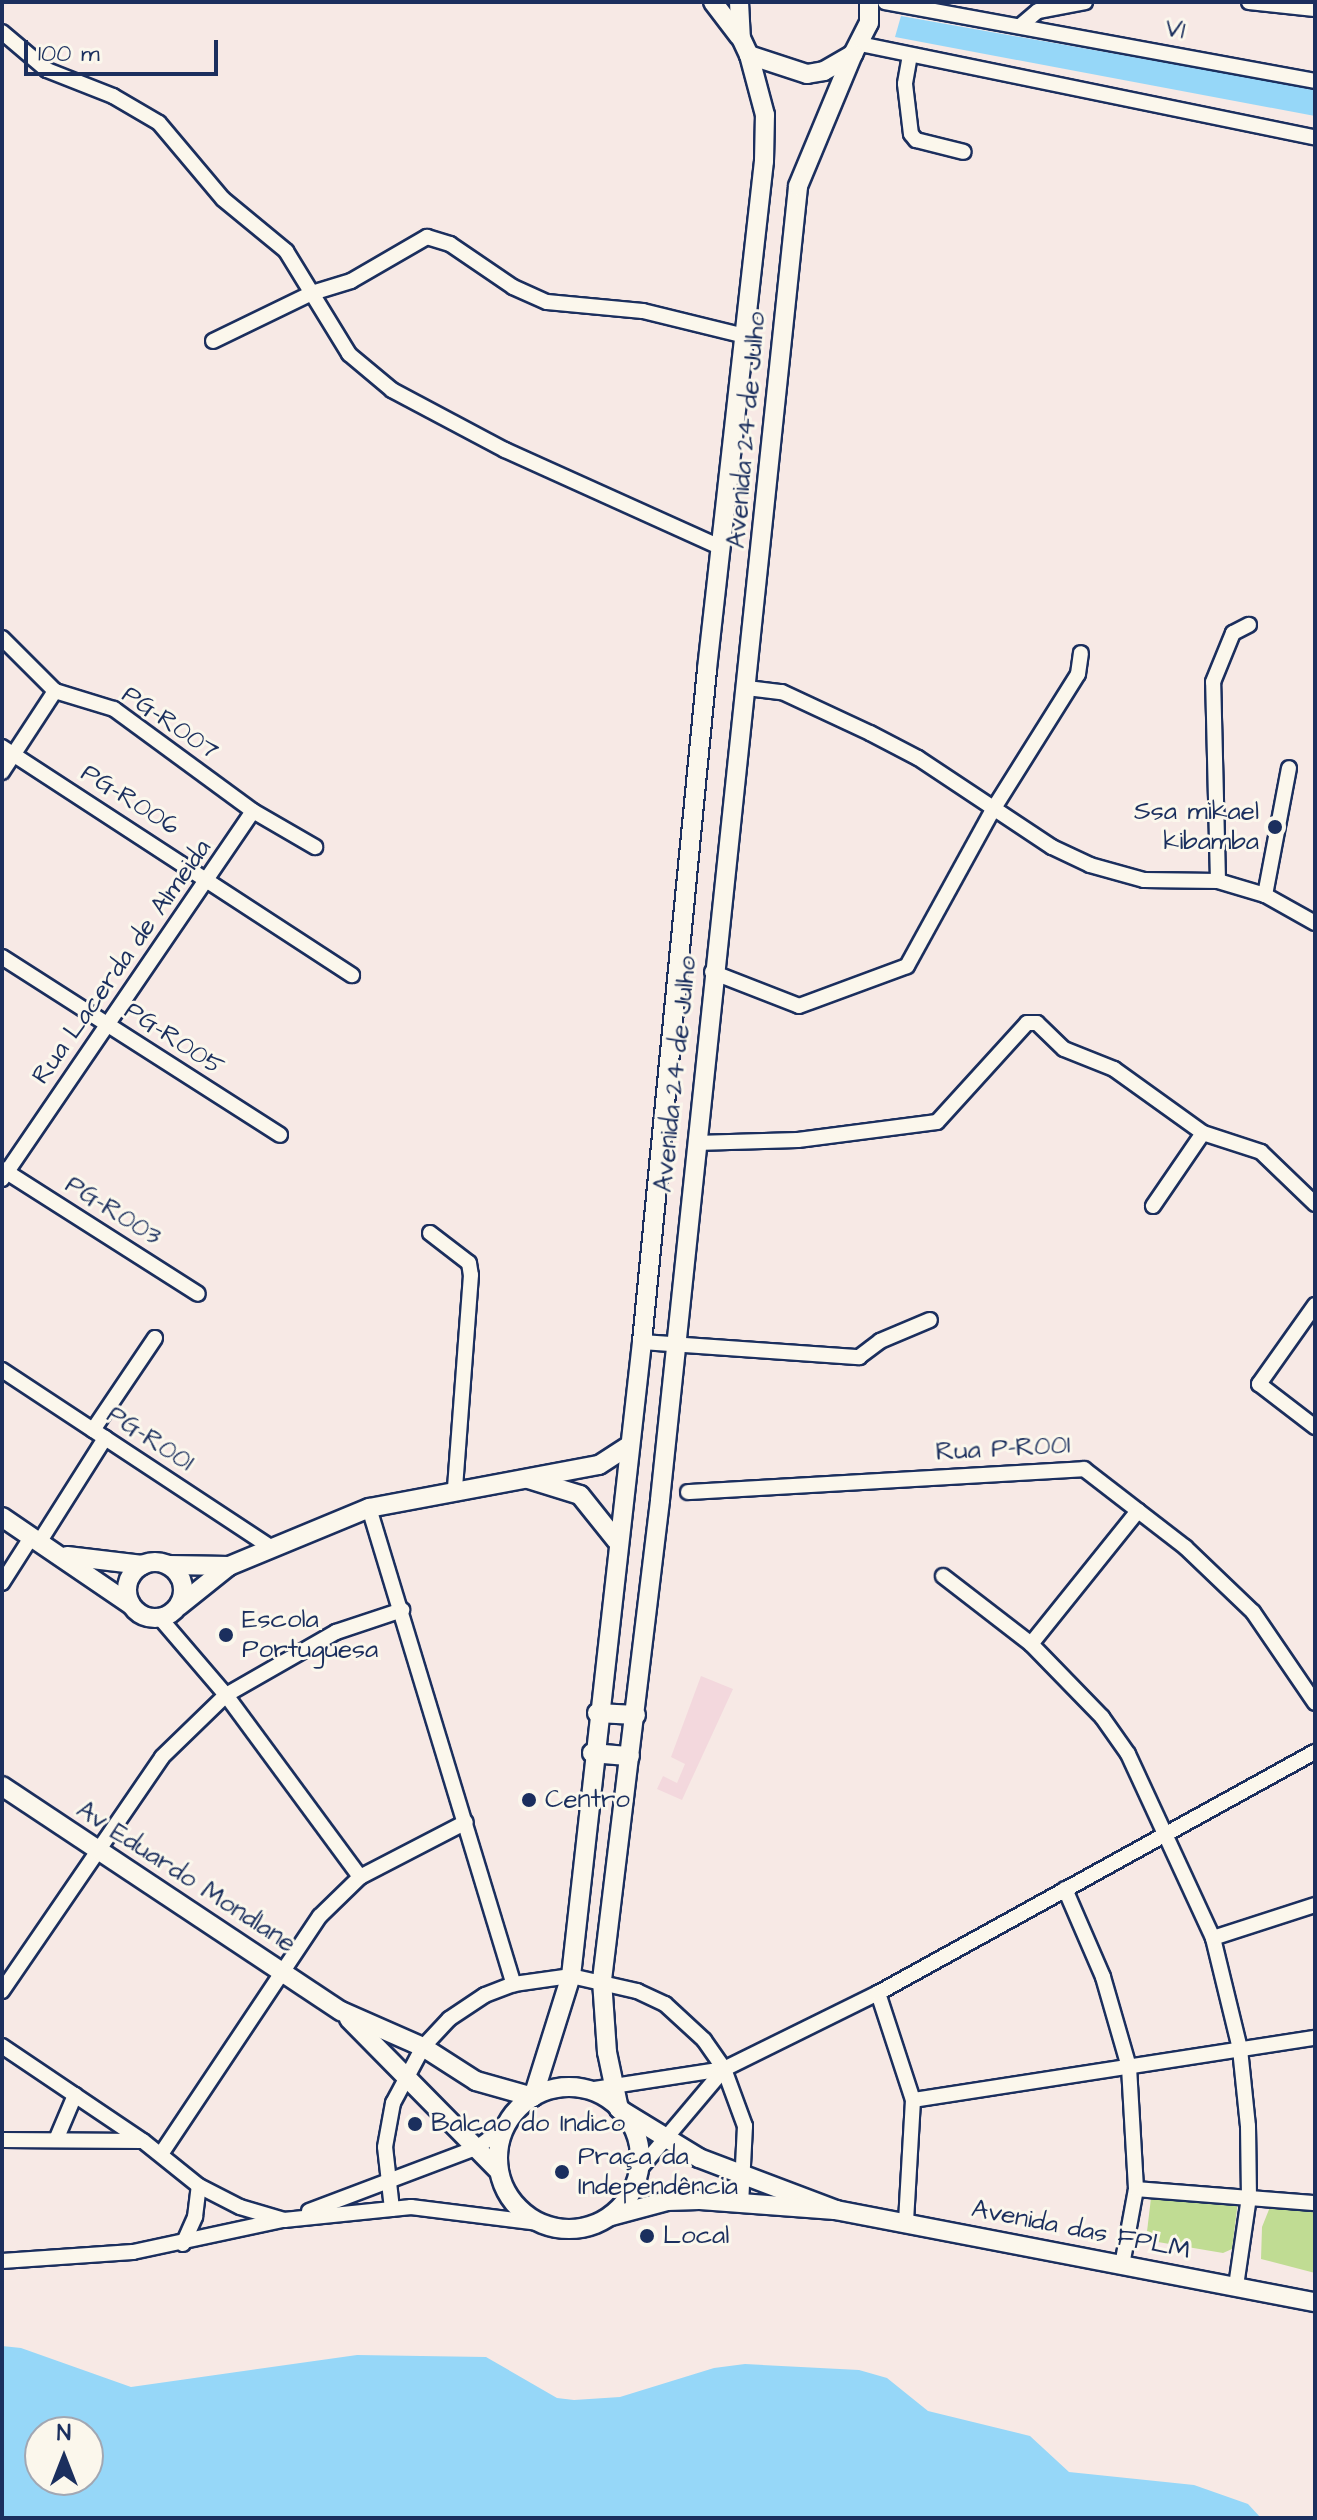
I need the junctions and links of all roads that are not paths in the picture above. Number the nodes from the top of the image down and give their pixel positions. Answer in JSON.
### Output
{"nodes":[{"id":1,"x":713,"y":2,"type":"edge"},
{"id":2,"x":739,"y":2,"type":"edge"},
{"id":3,"x":869,"y":2,"type":"edge"},
{"id":4,"x":885,"y":2,"type":"edge"},
{"id":5,"x":1085,"y":2,"type":"edge"},
{"id":6,"x":1249,"y":2,"type":"edge"},
{"id":7,"x":1315,"y":9,"type":"edge"},
{"id":8,"x":1020,"y":26,"type":"junction"},
{"id":9,"x":2,"y":32,"type":"edge"},
{"id":10,"x":745,"y":47,"type":"junction"},
{"id":11,"x":856,"y":49,"type":"junction"},
{"id":12,"x":910,"y":55,"type":"junction"},
{"id":13,"x":1315,"y":81,"type":"edge"},
{"id":14,"x":1315,"y":137,"type":"edge"},
{"id":15,"x":964,"y":152,"type":"dead end"},
{"id":16,"x":312,"y":293,"type":"junction"},
{"id":17,"x":745,"y":336,"type":"junction"},
{"id":18,"x":213,"y":341,"type":"dead end"},
{"id":19,"x":720,"y":547,"type":"junction"},
{"id":20,"x":1249,"y":625,"type":"dead end"},
{"id":21,"x":2,"y":638,"type":"edge"},
{"id":22,"x":1081,"y":653,"type":"dead end"},
{"id":23,"x":747,"y":688,"type":"junction"},
{"id":24,"x":55,"y":691,"type":"junction"},
{"id":25,"x":8,"y":750,"type":"edge"},
{"id":26,"x":1289,"y":768,"type":"dead end"},
{"id":27,"x":2,"y":772,"type":"edge"},
{"id":28,"x":994,"y":808,"type":"junction"},
{"id":29,"x":253,"y":811,"type":"junction"},
{"id":30,"x":315,"y":847,"type":"dead end"},
{"id":31,"x":210,"y":880,"type":"junction"},
{"id":32,"x":1218,"y":881,"type":"junction"},
{"id":33,"x":1265,"y":895,"type":"junction"},
{"id":34,"x":685,"y":920,"type":"junction"},
{"id":35,"x":1315,"y":923,"type":"edge"},
{"id":36,"x":718,"y":924,"type":"junction"},
{"id":37,"x":681,"y":952,"type":"junction"},
{"id":38,"x":2,"y":957,"type":"edge"},
{"id":39,"x":713,"y":964,"type":"junction"},
{"id":40,"x":352,"y":975,"type":"dead end"},
{"id":41,"x":109,"y":1025,"type":"junction"},
{"id":42,"x":1203,"y":1133,"type":"junction"},
{"id":43,"x":280,"y":1135,"type":"dead end"},
{"id":44,"x":696,"y":1143,"type":"junction"},
{"id":45,"x":3,"y":1173,"type":"edge"},
{"id":46,"x":1315,"y":1204,"type":"edge"},
{"id":47,"x":1153,"y":1206,"type":"dead end"},
{"id":48,"x":430,"y":1233,"type":"dead end"},
{"id":49,"x":198,"y":1294,"type":"dead end"},
{"id":50,"x":645,"y":1303,"type":"junction"},
{"id":51,"x":1315,"y":1305,"type":"edge"},
{"id":52,"x":678,"y":1307,"type":"junction"},
{"id":53,"x":930,"y":1320,"type":"dead end"},
{"id":54,"x":155,"y":1338,"type":"dead end"},
{"id":55,"x":642,"y":1342,"type":"junction"},
{"id":56,"x":674,"y":1343,"type":"junction"},
{"id":57,"x":2,"y":1370,"type":"edge"},
{"id":58,"x":1315,"y":1427,"type":"edge"},
{"id":59,"x":99,"y":1434,"type":"junction"},
{"id":60,"x":628,"y":1446,"type":"junction"},
{"id":61,"x":526,"y":1478,"type":"junction"},
{"id":62,"x":455,"y":1488,"type":"junction"},
{"id":63,"x":688,"y":1492,"type":"dead end"},
{"id":64,"x":369,"y":1508,"type":"junction"},
{"id":65,"x":1138,"y":1511,"type":"junction"},
{"id":66,"x":2,"y":1517,"type":"edge"},
{"id":67,"x":36,"y":1538,"type":"junction"},
{"id":68,"x":616,"y":1540,"type":"junction"},
{"id":69,"x":272,"y":1548,"type":"junction"},
{"id":70,"x":64,"y":1555,"type":"junction"},
{"id":71,"x":142,"y":1565,"type":"junction"},
{"id":72,"x":169,"y":1565,"type":"junction"},
{"id":73,"x":229,"y":1566,"type":"junction"},
{"id":74,"x":943,"y":1576,"type":"dead end"},
{"id":75,"x":2,"y":1583,"type":"edge"},
{"id":76,"x":131,"y":1605,"type":"junction"},
{"id":77,"x":179,"y":1606,"type":"junction"},
{"id":78,"x":402,"y":1610,"type":"junction"},
{"id":79,"x":160,"y":1618,"type":"junction"},
{"id":80,"x":1031,"y":1644,"type":"junction"},
{"id":81,"x":226,"y":1695,"type":"junction"},
{"id":82,"x":1315,"y":1703,"type":"edge"},
{"id":83,"x":597,"y":1713,"type":"junction"},
{"id":84,"x":636,"y":1715,"type":"junction"},
{"id":85,"x":1315,"y":1752,"type":"edge"},
{"id":86,"x":592,"y":1753,"type":"junction"},
{"id":87,"x":630,"y":1756,"type":"junction"},
{"id":88,"x":2,"y":1786,"type":"edge"},
{"id":89,"x":466,"y":1822,"type":"junction"},
{"id":90,"x":1166,"y":1832,"type":"junction"},
{"id":91,"x":95,"y":1850,"type":"junction"},
{"id":92,"x":360,"y":1877,"type":"junction"},
{"id":93,"x":1065,"y":1889,"type":"junction"},
{"id":94,"x":1315,"y":1905,"type":"edge"},
{"id":95,"x":1213,"y":1938,"type":"junction"},
{"id":96,"x":280,"y":1970,"type":"junction"},
{"id":97,"x":571,"y":1976,"type":"junction"},
{"id":98,"x":602,"y":1980,"type":"junction"},
{"id":99,"x":514,"y":1984,"type":"junction"},
{"id":100,"x":2,"y":1991,"type":"edge"},
{"id":101,"x":878,"y":1993,"type":"junction"},
{"id":102,"x":341,"y":2011,"type":"junction"},
{"id":103,"x":1315,"y":2038,"type":"edge"},
{"id":104,"x":2,"y":2046,"type":"edge"},
{"id":105,"x":423,"y":2047,"type":"junction"},
{"id":106,"x":1240,"y":2049,"type":"junction"},
{"id":107,"x":1129,"y":2067,"type":"junction"},
{"id":108,"x":724,"y":2069,"type":"junction"},
{"id":109,"x":405,"y":2075,"type":"junction"},
{"id":110,"x":614,"y":2085,"type":"junction"},
{"id":111,"x":587,"y":2090,"type":"junction"},
{"id":112,"x":75,"y":2095,"type":"junction"},
{"id":113,"x":533,"y":2097,"type":"junction"},
{"id":114,"x":913,"y":2100,"type":"junction"},
{"id":115,"x":619,"y":2109,"type":"junction"},
{"id":116,"x":505,"y":2127,"type":"junction"},
{"id":117,"x":662,"y":2138,"type":"junction"},
{"id":118,"x":2,"y":2140,"type":"edge"},
{"id":119,"x":56,"y":2140,"type":"junction"},
{"id":120,"x":143,"y":2141,"type":"junction"},
{"id":121,"x":478,"y":2147,"type":"junction"},
{"id":122,"x":161,"y":2154,"type":"junction"},
{"id":123,"x":498,"y":2170,"type":"junction"},
{"id":124,"x":639,"y":2170,"type":"junction"},
{"id":125,"x":746,"y":2179,"type":"junction"},
{"id":126,"x":386,"y":2183,"type":"junction"},
{"id":127,"x":199,"y":2186,"type":"junction"},
{"id":128,"x":1136,"y":2189,"type":"junction"},
{"id":129,"x":1249,"y":2197,"type":"junction"},
{"id":130,"x":1315,"y":2203,"type":"edge"},
{"id":131,"x":741,"y":2204,"type":"junction"},
{"id":132,"x":392,"y":2209,"type":"junction"},
{"id":133,"x":836,"y":2210,"type":"junction"},
{"id":134,"x":611,"y":2216,"type":"junction"},
{"id":135,"x":284,"y":2220,"type":"junction"},
{"id":136,"x":539,"y":2223,"type":"junction"},
{"id":137,"x":906,"y":2223,"type":"junction"},
{"id":138,"x":183,"y":2244,"type":"junction"},
{"id":139,"x":2,"y":2261,"type":"edge"},
{"id":140,"x":1122,"y":2265,"type":"junction"},
{"id":141,"x":1236,"y":2286,"type":"junction"},
{"id":142,"x":1315,"y":2302,"type":"edge"}],
"edges":[{"from":1,"to":10,"type":"street"},
{"from":2,"to":10,"type":"street"},
{"from":3,"to":11,"type":"street","name":"Avenida 24 de Julho"},
{"from":4,"to":8,"type":"street","name":"V1"},
{"from":5,"to":8,"type":"street"},
{"from":6,"to":7,"type":"street"},
{"from":8,"to":13,"type":"street","name":"V1"},
{"from":9,"to":16,"type":"street"},
{"from":10,"to":11,"type":"street"},
{"from":10,"to":17,"type":"street","name":"Avenida 24 de Julho"},
{"from":11,"to":12,"type":"street"},
{"from":11,"to":23,"type":"street","name":"Avenida 24 de Julho"},
{"from":12,"to":14,"type":"street"},
{"from":12,"to":15,"type":"street"},
{"from":16,"to":17,"type":"street"},
{"from":16,"to":18,"type":"street"},
{"from":16,"to":19,"type":"street"},
{"from":17,"to":19,"type":"street","name":"Avenida 24 de Julho"},
{"from":19,"to":34,"type":"street","name":"Avenida 24 de Julho"},
{"from":20,"to":32,"type":"street"},
{"from":21,"to":24,"type":"street","name":"PG-R007"},
{"from":22,"to":28,"type":"street"},
{"from":23,"to":28,"type":"street"},
{"from":23,"to":36,"type":"street","name":"Avenida 24 de Julho"},
{"from":24,"to":25,"type":"street"},
{"from":24,"to":29,"type":"street","name":"PG-R007"},
{"from":25,"to":27,"type":"street"},
{"from":25,"to":31,"type":"street","name":"PG-R006"},
{"from":26,"to":33,"type":"street"},
{"from":28,"to":32,"type":"street"},
{"from":28,"to":39,"type":"street"},
{"from":29,"to":30,"type":"street","name":"PG-R007"},
{"from":29,"to":31,"type":"street","name":"Rua Lacerda de Almeida"},
{"from":31,"to":40,"type":"street","name":"PG-R006"},
{"from":31,"to":41,"type":"street","name":"Rua Lacerda de Almeida"},
{"from":32,"to":33,"type":"street"},
{"from":33,"to":35,"type":"street"},
{"from":34,"to":36,"type":"street"},
{"from":34,"to":37,"type":"street","name":"Avenida 24 de Julho"},
{"from":36,"to":39,"type":"street","name":"Avenida 24 de Julho"},
{"from":37,"to":39,"type":"street"},
{"from":37,"to":50,"type":"street","name":"Avenida 24 de Julho"},
{"from":38,"to":41,"type":"street","name":"PG-R005"},
{"from":39,"to":44,"type":"street","name":"Avenida 24 de Julho"},
{"from":41,"to":43,"type":"street","name":"PG-R005"},
{"from":41,"to":45,"type":"street","name":"Rua Lacerda de Almeida"},
{"from":42,"to":44,"type":"street"},
{"from":42,"to":46,"type":"street"},
{"from":42,"to":47,"type":"street"},
{"from":44,"to":52,"type":"street","name":"Avenida 24 de Julho"},
{"from":45,"to":49,"type":"street","name":"PG-R003"},
{"from":48,"to":62,"type":"street"},
{"from":50,"to":52,"type":"street"},
{"from":50,"to":55,"type":"street","name":"Avenida 24 de Julho"},
{"from":51,"to":58,"type":"street"},
{"from":52,"to":56,"type":"street","name":"Avenida 24 de Julho"},
{"from":53,"to":56,"type":"street"},
{"from":54,"to":59,"type":"street"},
{"from":55,"to":56,"type":"street"},
{"from":55,"to":60,"type":"street","name":"Avenida 24 de Julho"},
{"from":56,"to":84,"type":"street","name":"Avenida 24 de Julho"},
{"from":57,"to":59,"type":"street","name":"PG-R001"},
{"from":59,"to":67,"type":"street"},
{"from":59,"to":69,"type":"street","name":"PG-R001"},
{"from":60,"to":61,"type":"street"},
{"from":60,"to":68,"type":"street","name":"Avenida 24 de Julho"},
{"from":61,"to":62,"type":"street"},
{"from":61,"to":68,"type":"street"},
{"from":62,"to":64,"type":"street"},
{"from":63,"to":65,"type":"street","name":"Rua P-R001"},
{"from":64,"to":69,"type":"street"},
{"from":64,"to":78,"type":"street"},
{"from":65,"to":80,"type":"street"},
{"from":65,"to":82,"type":"street","name":"Rua P-R001"},
{"from":66,"to":67,"type":"street"},
{"from":67,"to":70,"type":"street"},
{"from":67,"to":75,"type":"street"},
{"from":68,"to":83,"type":"street","name":"Avenida 24 de Julho"},
{"from":69,"to":73,"type":"street"},
{"from":70,"to":71,"type":"street"},
{"from":70,"to":76,"type":"street"},
{"from":71,"to":72,"type":"street"},
{"from":71,"to":76,"type":"street"},
{"from":72,"to":73,"type":"street"},
{"from":72,"to":77,"type":"street"},
{"from":73,"to":77,"type":"street"},
{"from":74,"to":80,"type":"street"},
{"from":76,"to":79,"type":"street"},
{"from":77,"to":79,"type":"street"},
{"from":78,"to":81,"type":"street"},
{"from":78,"to":89,"type":"street"},
{"from":79,"to":81,"type":"street"},
{"from":80,"to":90,"type":"street"},
{"from":81,"to":91,"type":"street"},
{"from":81,"to":92,"type":"street"},
{"from":83,"to":84,"type":"street"},
{"from":83,"to":86,"type":"street","name":"Avenida 24 de Julho"},
{"from":84,"to":87,"type":"street","name":"Avenida 24 de Julho"},
{"from":85,"to":90,"type":"street"},
{"from":86,"to":87,"type":"street"},
{"from":86,"to":97,"type":"street","name":"Avenida 24 de Julho"},
{"from":87,"to":98,"type":"street","name":"Avenida 24 de Julho"},
{"from":88,"to":91,"type":"street","name":"Av Eduardo Mondlane"},
{"from":89,"to":92,"type":"street"},
{"from":89,"to":99,"type":"street"},
{"from":90,"to":93,"type":"street"},
{"from":90,"to":95,"type":"street"},
{"from":91,"to":96,"type":"street","name":"Av Eduardo Mondlane"},
{"from":91,"to":100,"type":"street"},
{"from":92,"to":96,"type":"street"},
{"from":93,"to":101,"type":"street"},
{"from":93,"to":107,"type":"street"},
{"from":94,"to":95,"type":"street"},
{"from":95,"to":106,"type":"street"},
{"from":96,"to":102,"type":"street","name":"Av Eduardo Mondlane"},
{"from":96,"to":122,"type":"street"},
{"from":97,"to":98,"type":"street"},
{"from":97,"to":99,"type":"street"},
{"from":97,"to":113,"type":"street","name":"Avenida 24 de Julho"},
{"from":98,"to":108,"type":"street"},
{"from":98,"to":110,"type":"street","name":"Avenida 24 de Julho"},
{"from":99,"to":105,"type":"street"},
{"from":101,"to":108,"type":"street"},
{"from":101,"to":114,"type":"street"},
{"from":102,"to":105,"type":"street"},
{"from":102,"to":109,"type":"street"},
{"from":103,"to":106,"type":"street"},
{"from":104,"to":112,"type":"street"},
{"from":105,"to":109,"type":"street"},
{"from":105,"to":113,"type":"street"},
{"from":106,"to":107,"type":"street"},
{"from":106,"to":129,"type":"street"},
{"from":107,"to":114,"type":"street"},
{"from":107,"to":128,"type":"street"},
{"from":108,"to":110,"type":"street"},
{"from":108,"to":117,"type":"street"},
{"from":108,"to":125,"type":"street"},
{"from":109,"to":121,"type":"street"},
{"from":109,"to":126,"type":"street"},
{"from":110,"to":111,"type":"street"},
{"from":110,"to":115,"type":"street","name":"Avenida 24 de Julho"},
{"from":111,"to":113,"type":"street"},
{"from":111,"to":115,"type":"street"},
{"from":112,"to":119,"type":"street"},
{"from":112,"to":120,"type":"street"},
{"from":113,"to":116,"type":"street"},
{"from":114,"to":137,"type":"street"},
{"from":115,"to":117,"type":"street","name":"Avenida das FPLM"},
{"from":115,"to":124,"type":"street"},
{"from":116,"to":121,"type":"street"},
{"from":116,"to":123,"type":"street"},
{"from":117,"to":124,"type":"street"},
{"from":117,"to":125,"type":"street","name":"Avenida das FPLM"},
{"from":118,"to":119,"type":"street"},
{"from":119,"to":120,"type":"street"},
{"from":120,"to":122,"type":"street"},
{"from":121,"to":123,"type":"street"},
{"from":121,"to":126,"type":"street"},
{"from":122,"to":127,"type":"street"},
{"from":123,"to":136,"type":"street"},
{"from":124,"to":134,"type":"street"},
{"from":125,"to":131,"type":"street"},
{"from":125,"to":133,"type":"street","name":"Avenida das FPLM"},
{"from":126,"to":132,"type":"street"},
{"from":126,"to":135,"type":"street"},
{"from":127,"to":135,"type":"street"},
{"from":127,"to":138,"type":"street"},
{"from":128,"to":129,"type":"street"},
{"from":128,"to":140,"type":"street"},
{"from":129,"to":130,"type":"street"},
{"from":129,"to":141,"type":"street"},
{"from":131,"to":133,"type":"street","name":"Avenida das FPLM"},
{"from":131,"to":134,"type":"street","name":"Avenida das FPLM"},
{"from":132,"to":135,"type":"street"},
{"from":132,"to":136,"type":"street"},
{"from":133,"to":137,"type":"street","name":"Avenida das FPLM"},
{"from":134,"to":136,"type":"street"},
{"from":135,"to":138,"type":"street"},
{"from":137,"to":140,"type":"street","name":"Avenida das FPLM"},
{"from":138,"to":139,"type":"street"},
{"from":140,"to":141,"type":"street","name":"Avenida das FPLM"},
{"from":141,"to":142,"type":"street","name":"Avenida das FPLM"}]}
